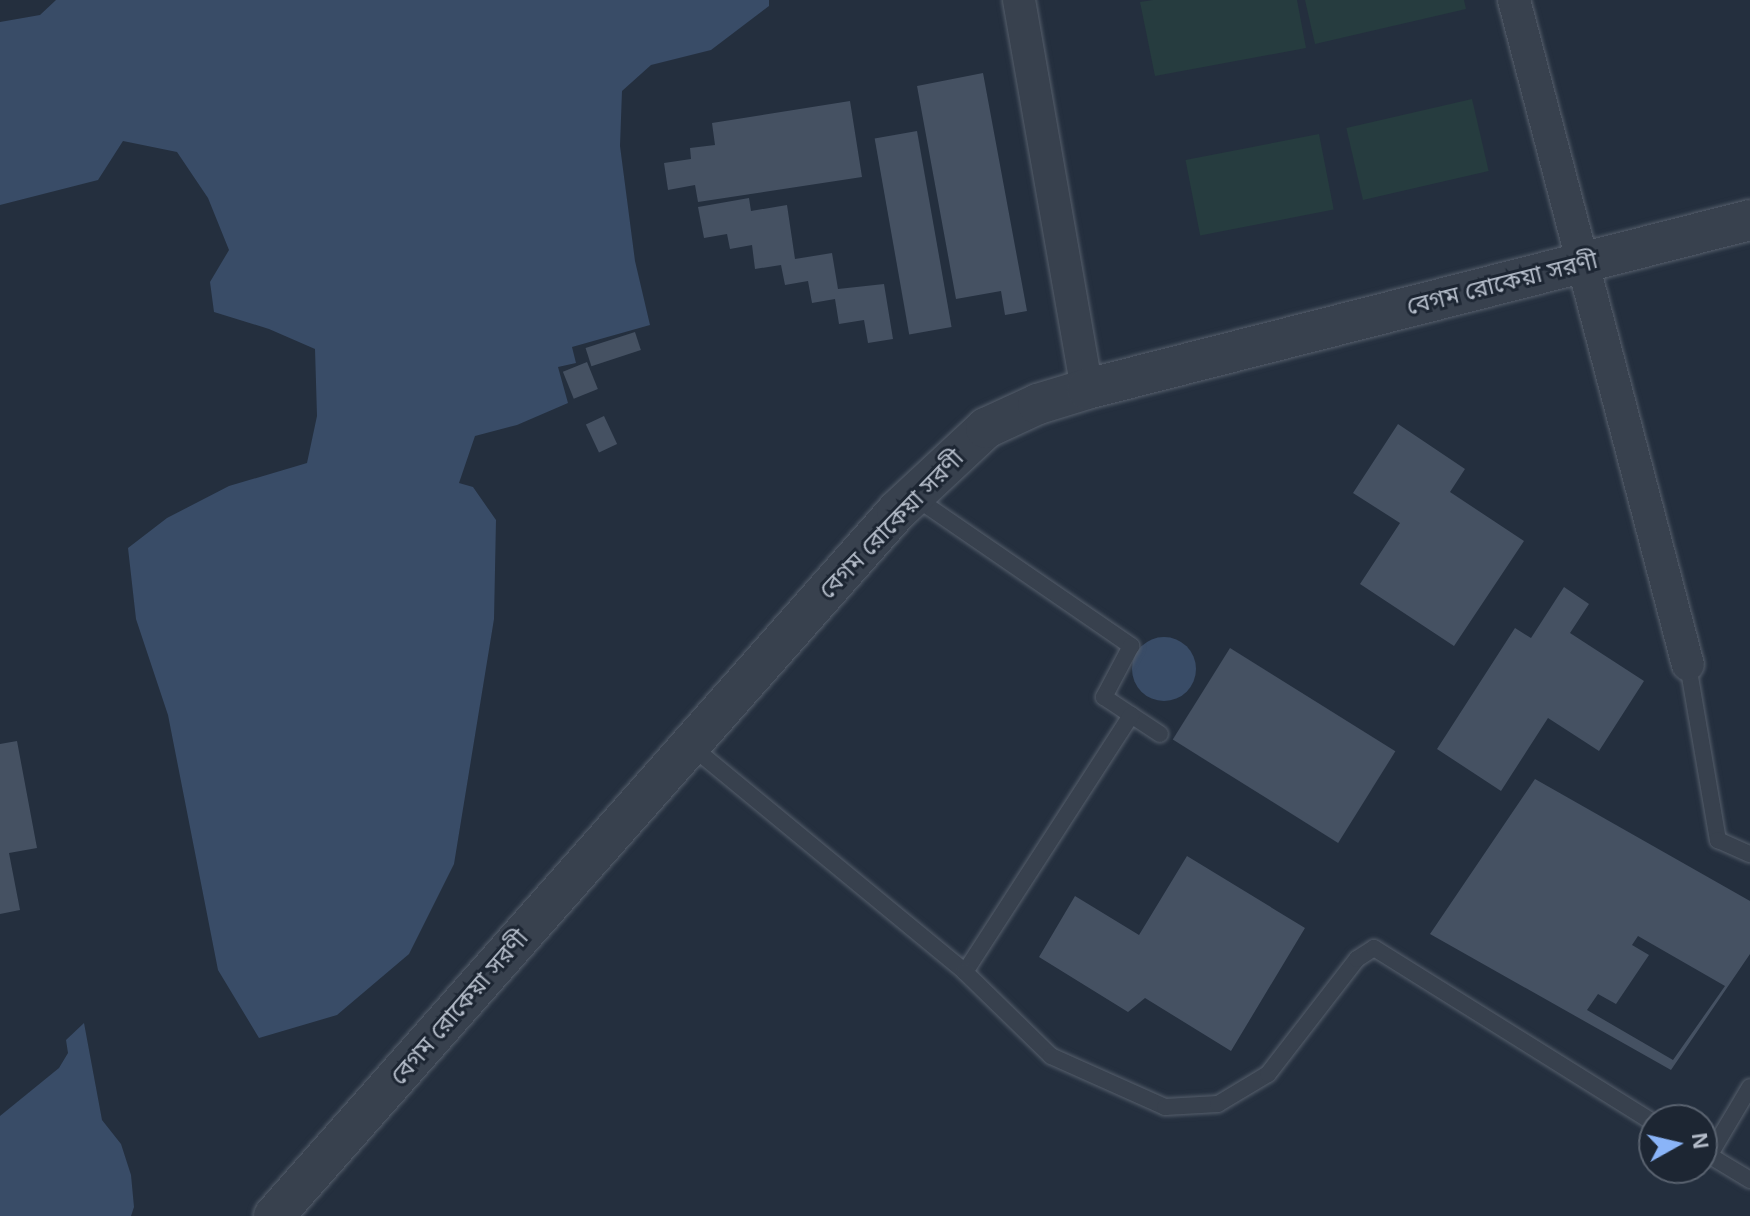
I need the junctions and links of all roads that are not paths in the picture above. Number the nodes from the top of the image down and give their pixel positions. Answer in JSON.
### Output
{"nodes":[{"id":1,"x":1019,"y":0,"type":"edge"},
{"id":2,"x":1514,"y":0,"type":"edge"},
{"id":3,"x":1750,"y":220,"type":"edge"},
{"id":4,"x":1582,"y":263,"type":"junction"},
{"id":5,"x":1087,"y":389,"type":"junction"},
{"id":6,"x":912,"y":495,"type":"junction"},
{"id":7,"x":1688,"y":665,"type":"joint"},
{"id":8,"x":1131,"y":715,"type":"junction"},
{"id":9,"x":1160,"y":734,"type":"dead end"},
{"id":10,"x":690,"y":745,"type":"junction"},
{"id":11,"x":1750,"y":854,"type":"edge"},
{"id":12,"x":965,"y":972,"type":"junction"},
{"id":13,"x":1750,"y":1087,"type":"edge"},
{"id":14,"x":1638,"y":1113,"type":"edge"},
{"id":15,"x":1718,"y":1136,"type":"edge"},
{"id":16,"x":1718,"y":1161,"type":"edge"},
{"id":17,"x":1750,"y":1180,"type":"edge"},
{"id":18,"x":274,"y":1216,"type":"edge"}],
"edges":[{"from":1,"to":5,"type":"street"},
{"from":2,"to":4,"type":"street"},
{"from":3,"to":4,"type":"street","name":"বেগম রোকেয়া সরণী"},
{"from":4,"to":5,"type":"street","name":"বেগম রোকেয়া সরণী"},
{"from":4,"to":7,"type":"street"},
{"from":5,"to":6,"type":"street","name":"বেগম রোকেয়া সরণী"},
{"from":6,"to":8,"type":"lane"},
{"from":6,"to":10,"type":"street","name":"বেগম রোকেয়া সরণী"},
{"from":7,"to":11,"type":"lane"},
{"from":8,"to":9,"type":"lane"},
{"from":8,"to":12,"type":"lane"},
{"from":10,"to":12,"type":"lane"},
{"from":10,"to":18,"type":"street","name":"বেগম রোকেয়া সরণী"},
{"from":12,"to":14,"type":"lane"},
{"from":13,"to":15,"type":"lane"},
{"from":16,"to":17,"type":"lane"}]}
